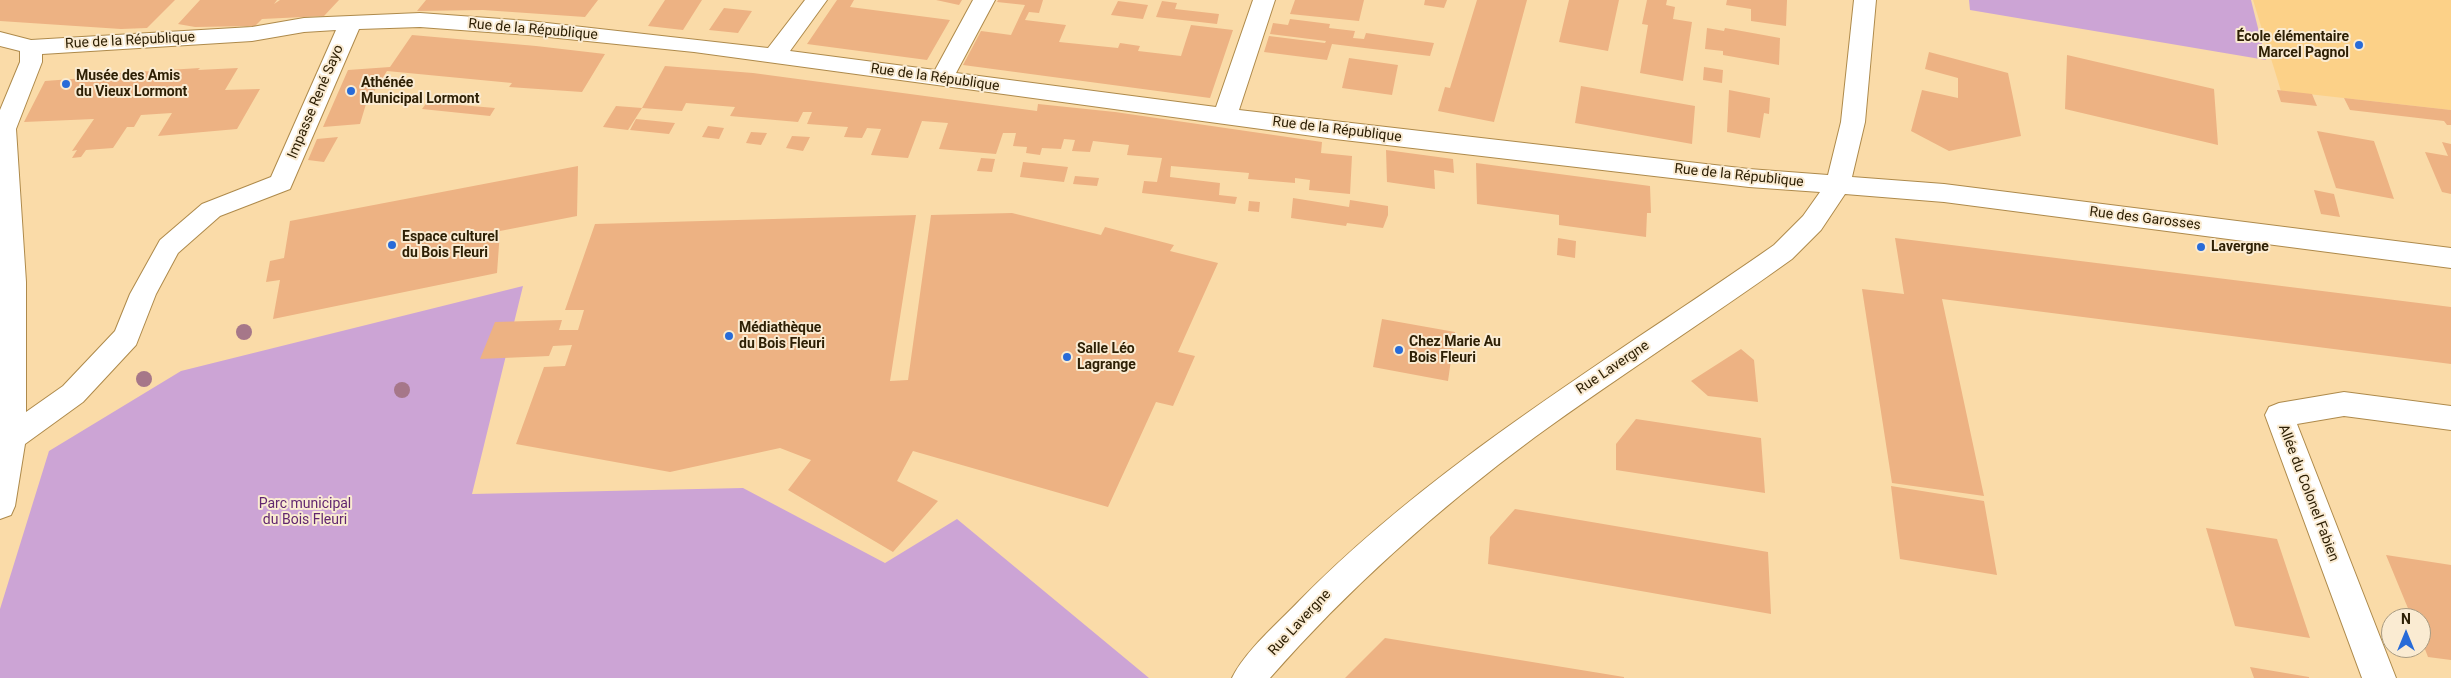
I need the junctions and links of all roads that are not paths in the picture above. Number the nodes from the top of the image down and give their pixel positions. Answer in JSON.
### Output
{"nodes":[{"id":1,"x":816,"y":0,"type":"edge"},
{"id":2,"x":984,"y":0,"type":"edge"},
{"id":3,"x":1264,"y":0,"type":"edge"},
{"id":4,"x":1865,"y":0,"type":"edge"},
{"id":5,"x":351,"y":22,"type":"junction"},
{"id":6,"x":0,"y":39,"type":"edge"},
{"id":7,"x":31,"y":47,"type":"junction"},
{"id":8,"x":774,"y":56,"type":"junction"},
{"id":9,"x":941,"y":79,"type":"junction"},
{"id":10,"x":1226,"y":116,"type":"junction"},
{"id":11,"x":1838,"y":186,"type":"junction"},
{"id":12,"x":2451,"y":258,"type":"edge"},
{"id":13,"x":2451,"y":418,"type":"edge"},
{"id":14,"x":11,"y":438,"type":"junction"},
{"id":15,"x":0,"y":506,"type":"edge"},
{"id":16,"x":1250,"y":678,"type":"edge"},
{"id":17,"x":2380,"y":678,"type":"edge"}],
"edges":[{"from":1,"to":8,"type":"street"},
{"from":2,"to":9,"type":"street"},
{"from":3,"to":10,"type":"street"},
{"from":4,"to":11,"type":"street","name":"Rue Lavergne"},
{"from":5,"to":7,"type":"street","name":"Rue de la République"},
{"from":5,"to":8,"type":"street","name":"Rue de la République"},
{"from":5,"to":14,"type":"street","name":"Impasse René Sayo"},
{"from":6,"to":7,"type":"street","name":"Rue de la République"},
{"from":7,"to":14,"type":"street"},
{"from":8,"to":9,"type":"street","name":"Rue de la République"},
{"from":9,"to":10,"type":"street","name":"Rue de la République"},
{"from":10,"to":11,"type":"street","name":"Rue de la République"},
{"from":11,"to":12,"type":"street","name":"Rue des Garosses"},
{"from":11,"to":16,"type":"street","name":"Rue Lavergne"},
{"from":13,"to":17,"type":"street","name":"Allée du Colonel Fabien"},
{"from":14,"to":15,"type":"street"}]}
